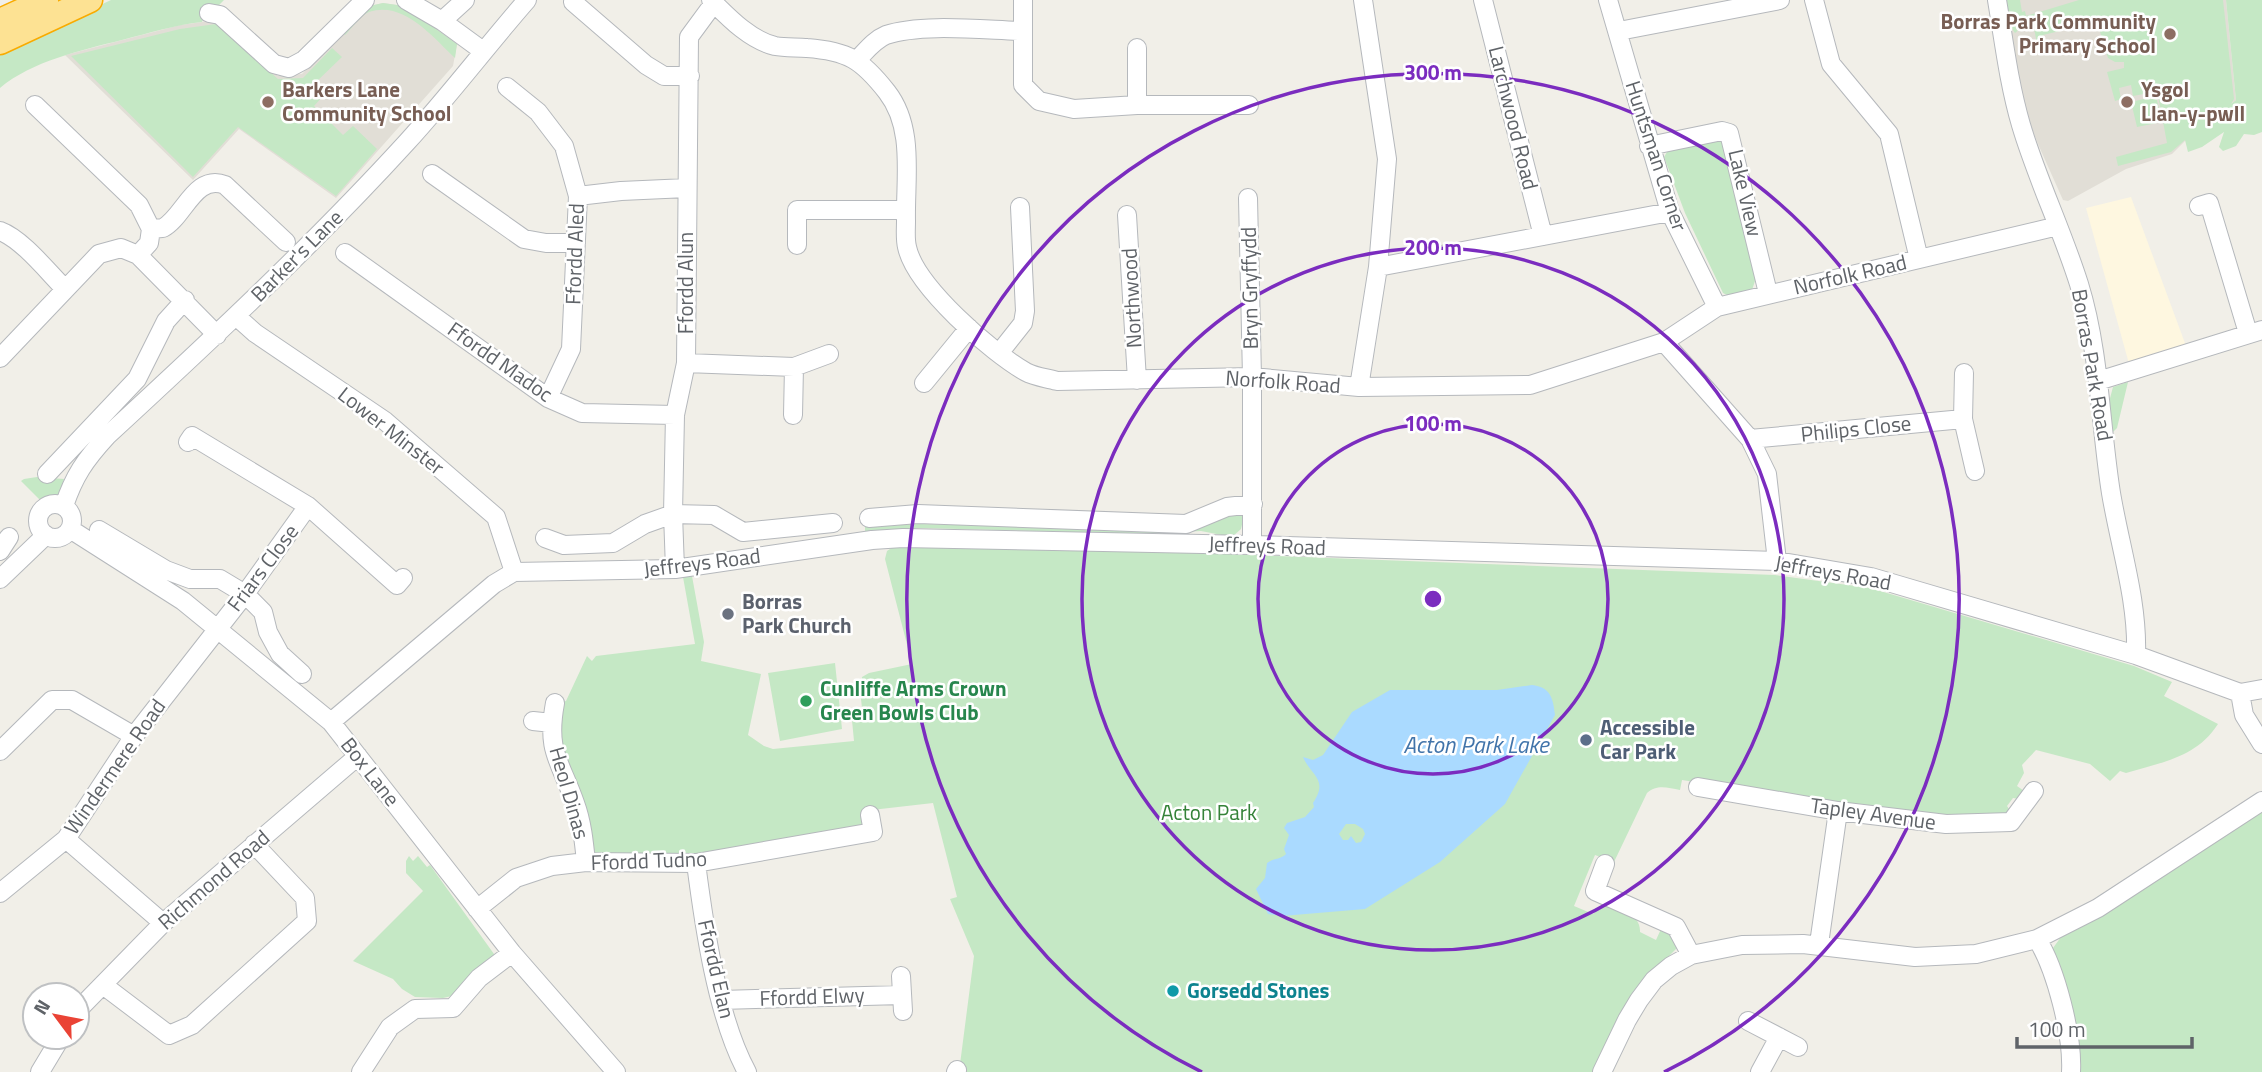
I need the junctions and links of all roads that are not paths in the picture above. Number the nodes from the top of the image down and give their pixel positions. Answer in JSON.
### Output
{"nodes":[{"id":1,"x":46,"y":0,"type":"edge"},
{"id":2,"x":90,"y":0,"type":"edge"},
{"id":3,"x":365,"y":0,"type":"edge"},
{"id":4,"x":406,"y":0,"type":"edge"},
{"id":5,"x":465,"y":0,"type":"edge"},
{"id":6,"x":527,"y":0,"type":"edge"},
{"id":7,"x":1023,"y":0,"type":"edge"},
{"id":8,"x":1363,"y":0,"type":"edge"},
{"id":9,"x":1483,"y":0,"type":"edge"},
{"id":10,"x":1608,"y":0,"type":"edge"},
{"id":11,"x":1780,"y":0,"type":"edge"},
{"id":12,"x":1814,"y":0,"type":"edge"},
{"id":13,"x":1997,"y":0,"type":"edge"},
{"id":14,"x":713,"y":1,"type":"edge"},
{"id":15,"x":573,"y":2,"type":"dead end"},
{"id":16,"x":209,"y":13,"type":"dead end"},
{"id":17,"x":0,"y":21,"type":"edge"},
{"id":18,"x":442,"y":21,"type":"junction"},
{"id":19,"x":1022,"y":31,"type":"junction"},
{"id":20,"x":1619,"y":31,"type":"junction"},
{"id":21,"x":0,"y":42,"type":"edge"},
{"id":22,"x":1137,"y":48,"type":"dead end"},
{"id":23,"x":483,"y":51,"type":"junction"},
{"id":24,"x":857,"y":60,"type":"junction"},
{"id":25,"x":690,"y":76,"type":"junction"},
{"id":26,"x":508,"y":87,"type":"dead end"},
{"id":27,"x":1138,"y":105,"type":"junction"},
{"id":28,"x":1249,"y":105,"type":"dead end"},
{"id":29,"x":40,"y":116,"type":"dead end"},
{"id":30,"x":1649,"y":146,"type":"junction"},
{"id":31,"x":432,"y":174,"type":"dead end"},
{"id":32,"x":687,"y":188,"type":"junction"},
{"id":33,"x":578,"y":196,"type":"junction"},
{"id":34,"x":1249,"y":198,"type":"dead end"},
{"id":35,"x":2209,"y":203,"type":"dead end"},
{"id":36,"x":906,"y":210,"type":"junction"},
{"id":37,"x":1670,"y":212,"type":"junction"},
{"id":38,"x":1127,"y":215,"type":"dead end"},
{"id":39,"x":1016,"y":217,"type":"dead end"},
{"id":40,"x":2058,"y":226,"type":"junction"},
{"id":41,"x":151,"y":229,"type":"junction"},
{"id":42,"x":0,"y":230,"type":"edge"},
{"id":43,"x":1543,"y":236,"type":"junction"},
{"id":44,"x":286,"y":242,"type":"dead end"},
{"id":45,"x":576,"y":243,"type":"junction"},
{"id":46,"x":797,"y":245,"type":"dead end"},
{"id":47,"x":345,"y":253,"type":"dead end"},
{"id":48,"x":138,"y":254,"type":"junction"},
{"id":49,"x":1920,"y":259,"type":"junction"},
{"id":50,"x":1378,"y":267,"type":"junction"},
{"id":51,"x":65,"y":289,"type":"junction"},
{"id":52,"x":1768,"y":293,"type":"junction"},
{"id":53,"x":185,"y":300,"type":"junction"},
{"id":54,"x":1717,"y":307,"type":"junction"},
{"id":55,"x":236,"y":316,"type":"junction"},
{"id":56,"x":969,"y":328,"type":"junction"},
{"id":57,"x":2255,"y":332,"type":"edge"},
{"id":58,"x":217,"y":335,"type":"junction"},
{"id":59,"x":1664,"y":342,"type":"junction"},
{"id":60,"x":1000,"y":352,"type":"junction"},
{"id":61,"x":829,"y":355,"type":"dead end"},
{"id":62,"x":0,"y":358,"type":"edge"},
{"id":63,"x":686,"y":363,"type":"junction"},
{"id":64,"x":794,"y":366,"type":"junction"},
{"id":65,"x":1965,"y":373,"type":"dead end"},
{"id":66,"x":1252,"y":377,"type":"junction"},
{"id":67,"x":1137,"y":380,"type":"junction"},
{"id":68,"x":2098,"y":382,"type":"junction"},
{"id":69,"x":924,"y":383,"type":"dead end"},
{"id":70,"x":1359,"y":387,"type":"junction"},
{"id":71,"x":548,"y":398,"type":"junction"},
{"id":72,"x":675,"y":415,"type":"junction"},
{"id":73,"x":793,"y":415,"type":"dead end"},
{"id":74,"x":1963,"y":419,"type":"junction"},
{"id":75,"x":193,"y":435,"type":"dead end"},
{"id":76,"x":1750,"y":439,"type":"junction"},
{"id":77,"x":51,"y":464,"type":"dead end"},
{"id":78,"x":1975,"y":472,"type":"dead end"},
{"id":79,"x":1253,"y":504,"type":"junction"},
{"id":80,"x":64,"y":506,"type":"junction"},
{"id":81,"x":308,"y":506,"type":"junction"},
{"id":82,"x":673,"y":514,"type":"junction"},
{"id":83,"x":869,"y":518,"type":"dead end"},
{"id":84,"x":833,"y":523,"type":"dead end"},
{"id":85,"x":70,"y":530,"type":"junction"},
{"id":86,"x":99,"y":530,"type":"dead end"},
{"id":87,"x":46,"y":535,"type":"junction"},
{"id":88,"x":545,"y":538,"type":"dead end"},
{"id":89,"x":1252,"y":545,"type":"junction"},
{"id":90,"x":1777,"y":561,"type":"junction"},
{"id":91,"x":675,"y":569,"type":"junction"},
{"id":92,"x":514,"y":572,"type":"junction"},
{"id":93,"x":0,"y":579,"type":"edge"},
{"id":94,"x":398,"y":585,"type":"dead end"},
{"id":95,"x":245,"y":594,"type":"junction"},
{"id":96,"x":216,"y":628,"type":"junction"},
{"id":97,"x":2136,"y":655,"type":"junction"},
{"id":98,"x":302,"y":674,"type":"dead end"},
{"id":99,"x":2262,"y":689,"type":"edge"},
{"id":100,"x":2240,"y":693,"type":"junction"},
{"id":101,"x":555,"y":703,"type":"dead end"},
{"id":102,"x":533,"y":721,"type":"dead end"},
{"id":103,"x":331,"y":722,"type":"junction"},
{"id":104,"x":552,"y":723,"type":"junction"},
{"id":105,"x":134,"y":736,"type":"junction"},
{"id":106,"x":2262,"y":744,"type":"edge"},
{"id":107,"x":0,"y":751,"type":"edge"},
{"id":108,"x":358,"y":756,"type":"junction"},
{"id":109,"x":1698,"y":787,"type":"dead end"},
{"id":110,"x":2035,"y":791,"type":"dead end"},
{"id":111,"x":2262,"y":801,"type":"edge"},
{"id":112,"x":1839,"y":811,"type":"junction"},
{"id":113,"x":873,"y":831,"type":"dead end"},
{"id":114,"x":66,"y":839,"type":"junction"},
{"id":115,"x":254,"y":844,"type":"junction"},
{"id":116,"x":586,"y":862,"type":"junction"},
{"id":117,"x":696,"y":863,"type":"junction"},
{"id":118,"x":1605,"y":864,"type":"dead end"},
{"id":119,"x":0,"y":893,"type":"edge"},
{"id":120,"x":477,"y":909,"type":"junction"},
{"id":121,"x":163,"y":923,"type":"junction"},
{"id":122,"x":2037,"y":939,"type":"junction"},
{"id":123,"x":1819,"y":944,"type":"junction"},
{"id":124,"x":512,"y":953,"type":"junction"},
{"id":125,"x":1691,"y":955,"type":"junction"},
{"id":126,"x":901,"y":976,"type":"dead end"},
{"id":127,"x":103,"y":985,"type":"junction"},
{"id":128,"x":91,"y":997,"type":"edge"},
{"id":129,"x":721,"y":1000,"type":"junction"},
{"id":130,"x":1748,"y":1021,"type":"dead end"},
{"id":131,"x":1779,"y":1037,"type":"junction"},
{"id":132,"x":1798,"y":1047,"type":"dead end"},
{"id":133,"x":53,"y":1051,"type":"edge"},
{"id":134,"x":40,"y":1072,"type":"edge"},
{"id":135,"x":361,"y":1072,"type":"edge"},
{"id":136,"x":616,"y":1072,"type":"edge"},
{"id":137,"x":747,"y":1072,"type":"edge"},
{"id":138,"x":1602,"y":1072,"type":"edge"},
{"id":139,"x":1760,"y":1072,"type":"edge"},
{"id":140,"x":2071,"y":1072,"type":"edge"}],
"edges":[{"from":1,"to":17,"type":"highway"},
{"from":2,"to":21,"type":"highway"},
{"from":3,"to":16,"type":"street"},
{"from":4,"to":18,"type":"street"},
{"from":5,"to":18,"type":"street"},
{"from":6,"to":23,"type":"street","name":"Barker's Lane"},
{"from":7,"to":19,"type":"street"},
{"from":8,"to":50,"type":"street"},
{"from":9,"to":43,"type":"street","name":"Larchwood Road"},
{"from":10,"to":20,"type":"street","name":"Huntsman Corner"},
{"from":11,"to":20,"type":"street"},
{"from":12,"to":49,"type":"street"},
{"from":13,"to":40,"type":"street","name":"Borras Park Road"},
{"from":14,"to":24,"type":"street","name":"Norfolk Road"},
{"from":14,"to":25,"type":"street","name":"Ffordd Alun"},
{"from":15,"to":25,"type":"street"},
{"from":18,"to":23,"type":"street"},
{"from":19,"to":24,"type":"street"},
{"from":19,"to":27,"type":"street"},
{"from":20,"to":30,"type":"street","name":"Huntsman Corner"},
{"from":22,"to":27,"type":"street"},
{"from":23,"to":55,"type":"street","name":"Barker's Lane"},
{"from":24,"to":36,"type":"street","name":"Norfolk Road"},
{"from":25,"to":32,"type":"street","name":"Ffordd Alun"},
{"from":26,"to":33,"type":"street","name":"Ffordd Aled"},
{"from":27,"to":28,"type":"street"},
{"from":29,"to":41,"type":"street"},
{"from":30,"to":37,"type":"street","name":"Huntsman Corner"},
{"from":30,"to":52,"type":"street","name":"Lake View"},
{"from":31,"to":45,"type":"street"},
{"from":32,"to":33,"type":"street"},
{"from":32,"to":63,"type":"street","name":"Ffordd Alun"},
{"from":33,"to":45,"type":"street","name":"Ffordd Aled"},
{"from":34,"to":66,"type":"street","name":"Bryn Gryffydd"},
{"from":35,"to":57,"type":"street"},
{"from":36,"to":46,"type":"street"},
{"from":36,"to":56,"type":"street","name":"Norfolk Road"},
{"from":37,"to":43,"type":"street"},
{"from":37,"to":54,"type":"street","name":"Huntsman Corner"},
{"from":38,"to":67,"type":"street","name":"Northwood"},
{"from":39,"to":60,"type":"street"},
{"from":40,"to":49,"type":"street","name":"Norfolk Road"},
{"from":40,"to":68,"type":"street","name":"Borras Park Road"},
{"from":41,"to":44,"type":"street"},
{"from":41,"to":48,"type":"street"},
{"from":42,"to":51,"type":"street"},
{"from":43,"to":50,"type":"street"},
{"from":45,"to":71,"type":"street","name":"Ffordd Aled"},
{"from":47,"to":71,"type":"street","name":"Ffordd Madoc"},
{"from":48,"to":51,"type":"street"},
{"from":48,"to":53,"type":"street"},
{"from":49,"to":52,"type":"street","name":"Norfolk Road"},
{"from":50,"to":70,"type":"street"},
{"from":51,"to":62,"type":"street"},
{"from":52,"to":54,"type":"street","name":"Norfolk Road"},
{"from":53,"to":58,"type":"street"},
{"from":53,"to":77,"type":"street"},
{"from":54,"to":59,"type":"street","name":"Norfolk Road"},
{"from":55,"to":58,"type":"street","name":"Barker's Lane"},
{"from":55,"to":92,"type":"street","name":"Lower Minster"},
{"from":56,"to":60,"type":"street","name":"Norfolk Road"},
{"from":56,"to":69,"type":"street"},
{"from":57,"to":68,"type":"street"},
{"from":58,"to":80,"type":"street","name":"Barker's Lane"},
{"from":59,"to":70,"type":"street","name":"Norfolk Road"},
{"from":59,"to":76,"type":"street"},
{"from":60,"to":67,"type":"street","name":"Norfolk Road"},
{"from":61,"to":64,"type":"street"},
{"from":63,"to":64,"type":"street"},
{"from":63,"to":72,"type":"street","name":"Ffordd Alun"},
{"from":64,"to":73,"type":"street"},
{"from":65,"to":74,"type":"street"},
{"from":66,"to":67,"type":"street","name":"Norfolk Road"},
{"from":66,"to":70,"type":"street","name":"Norfolk Road"},
{"from":66,"to":79,"type":"street","name":"Bryn Gryffydd"},
{"from":68,"to":97,"type":"street","name":"Borras Park Road"},
{"from":71,"to":72,"type":"street","name":"Ffordd Madoc"},
{"from":72,"to":82,"type":"street","name":"Ffordd Alun"},
{"from":74,"to":76,"type":"street","name":"Philips Close"},
{"from":74,"to":78,"type":"street"},
{"from":75,"to":81,"type":"street","name":"Friars Close"},
{"from":76,"to":90,"type":"street"},
{"from":79,"to":83,"type":"street","name":"Jeffreys Road"},
{"from":79,"to":89,"type":"street","name":"Bryn Gryffydd"},
{"from":80,"to":85,"type":"street"},
{"from":80,"to":87,"type":"street"},
{"from":81,"to":94,"type":"street","name":"Friars Close"},
{"from":81,"to":95,"type":"street","name":"Friars Close"},
{"from":82,"to":84,"type":"street","name":"Jeffreys Road"},
{"from":82,"to":88,"type":"street","name":"Jeffreys Road"},
{"from":82,"to":91,"type":"street","name":"Ffordd Alun"},
{"from":85,"to":87,"type":"street"},
{"from":85,"to":96,"type":"street","name":"Box Lane"},
{"from":86,"to":95,"type":"street"},
{"from":87,"to":93,"type":"street"},
{"from":89,"to":90,"type":"street","name":"Jeffreys Road"},
{"from":89,"to":91,"type":"street","name":"Jeffreys Road"},
{"from":90,"to":97,"type":"street","name":"Jeffreys Road"},
{"from":91,"to":92,"type":"street","name":"Jeffreys Road"},
{"from":92,"to":103,"type":"street"},
{"from":95,"to":96,"type":"street","name":"Friars Close"},
{"from":95,"to":98,"type":"street"},
{"from":96,"to":103,"type":"street","name":"Box Lane"},
{"from":96,"to":105,"type":"street","name":"Windermere Road"},
{"from":97,"to":100,"type":"street","name":"Jeffreys Road"},
{"from":99,"to":100,"type":"street"},
{"from":100,"to":106,"type":"street"},
{"from":101,"to":104,"type":"street","name":"Heol Dinas"},
{"from":102,"to":104,"type":"street","name":"Heol Dinas"},
{"from":103,"to":108,"type":"street","name":"Box Lane"},
{"from":104,"to":116,"type":"street","name":"Heol Dinas"},
{"from":105,"to":107,"type":"street"},
{"from":105,"to":114,"type":"street","name":"Windermere Road"},
{"from":108,"to":115,"type":"street","name":"Richmond Road"},
{"from":108,"to":120,"type":"street","name":"Box Lane"},
{"from":109,"to":112,"type":"street","name":"Tapley Avenue"},
{"from":110,"to":112,"type":"street","name":"Tapley Avenue"},
{"from":111,"to":122,"type":"street"},
{"from":112,"to":123,"type":"street"},
{"from":113,"to":117,"type":"street","name":"Ffordd Tudno"},
{"from":114,"to":119,"type":"street","name":"Windermere Road"},
{"from":114,"to":121,"type":"street"},
{"from":115,"to":121,"type":"street","name":"Richmond Road"},
{"from":115,"to":127,"type":"street"},
{"from":116,"to":117,"type":"street","name":"Ffordd Tudno"},
{"from":116,"to":120,"type":"street","name":"Ffordd Tudno"},
{"from":117,"to":129,"type":"street","name":"Ffordd Elan"},
{"from":118,"to":125,"type":"street"},
{"from":120,"to":124,"type":"street","name":"Box Lane"},
{"from":121,"to":127,"type":"street","name":"Richmond Road"},
{"from":122,"to":123,"type":"street"},
{"from":122,"to":140,"type":"street"},
{"from":123,"to":125,"type":"street"},
{"from":124,"to":135,"type":"street"},
{"from":124,"to":136,"type":"street","name":"Box Lane"},
{"from":125,"to":138,"type":"street"},
{"from":126,"to":129,"type":"street","name":"Ffordd Elwy"},
{"from":127,"to":128,"type":"street","name":"Richmond Road"},
{"from":129,"to":137,"type":"street","name":"Ffordd Elan"},
{"from":130,"to":131,"type":"street"},
{"from":131,"to":132,"type":"street"},
{"from":131,"to":139,"type":"street"},
{"from":133,"to":134,"type":"street"}]}
